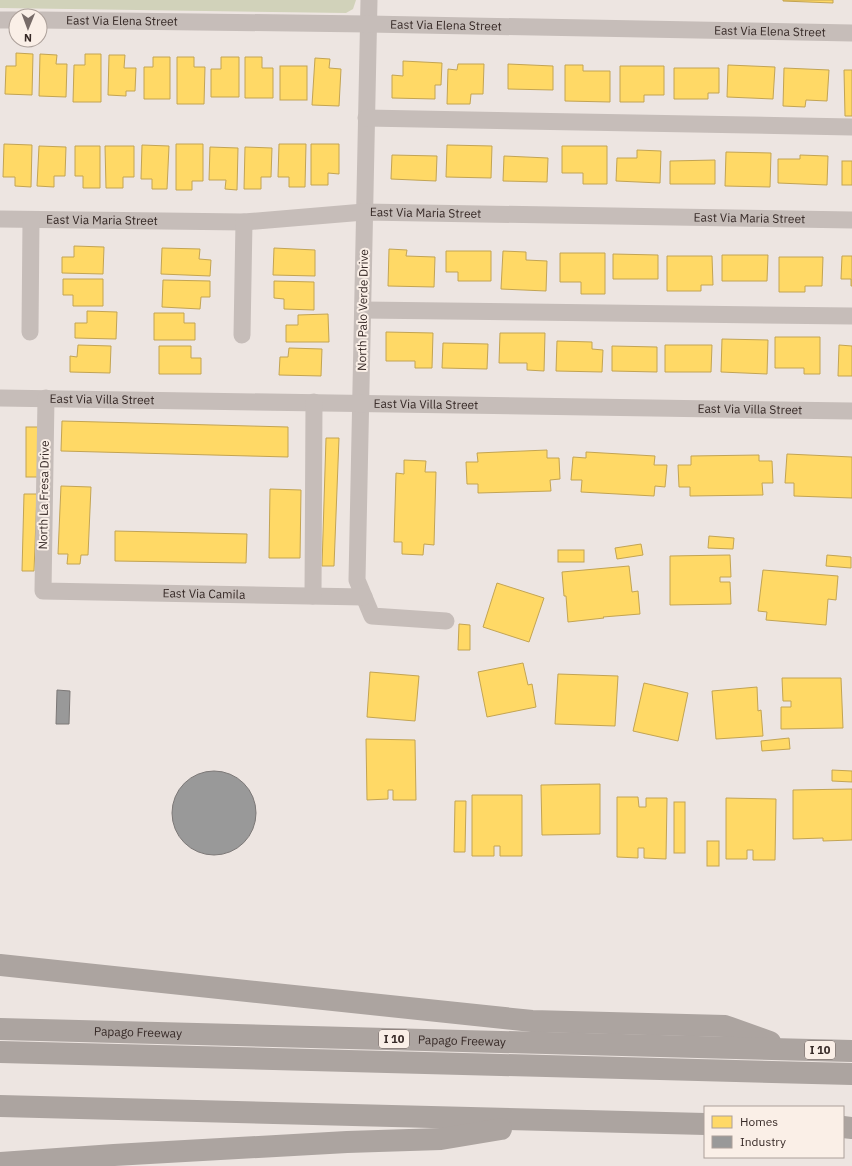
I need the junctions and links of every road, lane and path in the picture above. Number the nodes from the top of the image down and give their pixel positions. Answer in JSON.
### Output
{"nodes":[{"id":1,"x":369,"y":0,"type":"edge"},
{"id":2,"x":48,"y":20,"type":"edge"},
{"id":3,"x":368,"y":24,"type":"junction"},
{"id":4,"x":852,"y":33,"type":"edge"},
{"id":5,"x":366,"y":118,"type":"junction"},
{"id":6,"x":852,"y":127,"type":"edge"},
{"id":7,"x":364,"y":212,"type":"junction"},
{"id":8,"x":0,"y":219,"type":"edge"},
{"id":9,"x":31,"y":220,"type":"junction"},
{"id":10,"x":852,"y":220,"type":"edge"},
{"id":11,"x":244,"y":222,"type":"junction"},
{"id":12,"x":362,"y":310,"type":"junction"},
{"id":13,"x":852,"y":316,"type":"edge"},
{"id":14,"x":30,"y":332,"type":"dead end"},
{"id":15,"x":242,"y":335,"type":"dead end"},
{"id":16,"x":0,"y":398,"type":"edge"},
{"id":17,"x":46,"y":398,"type":"junction"},
{"id":18,"x":314,"y":402,"type":"junction"},
{"id":19,"x":361,"y":402,"type":"junction"},
{"id":20,"x":852,"y":411,"type":"edge"},
{"id":21,"x":43,"y":592,"type":"joint"},
{"id":22,"x":313,"y":596,"type":"junction"},
{"id":23,"x":364,"y":597,"type":"junction"},
{"id":24,"x":446,"y":621,"type":"dead end"},
{"id":25,"x":0,"y":965,"type":"edge"},
{"id":26,"x":0,"y":1029,"type":"edge"},
{"id":27,"x":788,"y":1049,"type":"junction"},
{"id":28,"x":852,"y":1051,"type":"edge"},
{"id":29,"x":0,"y":1052,"type":"edge"},
{"id":30,"x":852,"y":1074,"type":"edge"},
{"id":31,"x":0,"y":1106,"type":"edge"},
{"id":32,"x":556,"y":1120,"type":"junction"},
{"id":33,"x":704,"y":1124,"type":"edge"},
{"id":34,"x":0,"y":1163,"type":"edge"}],
"edges":[{"from":1,"to":3,"type":"street","name":"North Palo Verde Drive"},
{"from":2,"to":3,"type":"street","name":"East Via Elena Street"},
{"from":3,"to":4,"type":"street","name":"East Via Elena Street"},
{"from":3,"to":5,"type":"street","name":"North Palo Verde Drive"},
{"from":5,"to":6,"type":"street"},
{"from":5,"to":7,"type":"street","name":"North Palo Verde Drive"},
{"from":7,"to":10,"type":"street","name":"East Via Maria Street"},
{"from":7,"to":11,"type":"street","name":"East Via Maria Street"},
{"from":7,"to":12,"type":"street","name":"North Palo Verde Drive"},
{"from":8,"to":9,"type":"street","name":"East Via Maria Street"},
{"from":9,"to":11,"type":"street","name":"East Via Maria Street"},
{"from":9,"to":14,"type":"street"},
{"from":11,"to":15,"type":"street"},
{"from":12,"to":13,"type":"street"},
{"from":12,"to":19,"type":"street","name":"North Palo Verde Drive"},
{"from":16,"to":17,"type":"street","name":"East Via Villa Street"},
{"from":17,"to":18,"type":"street","name":"East Via Villa Street"},
{"from":17,"to":21,"type":"street","name":"North La Fresa Drive"},
{"from":18,"to":19,"type":"street","name":"East Via Villa Street"},
{"from":18,"to":22,"type":"street"},
{"from":19,"to":20,"type":"street","name":"East Via Villa Street"},
{"from":19,"to":23,"type":"street","name":"North Palo Verde Drive"},
{"from":21,"to":22,"type":"street","name":"East Via Camila"},
{"from":22,"to":23,"type":"street","name":"East Via Camila"},
{"from":23,"to":24,"type":"street","name":"North Palo Verde Drive"},
{"from":25,"to":27,"type":"highway"},
{"from":26,"to":27,"type":"highway","name":"Papago Freeway","number":"I 10"},
{"from":27,"to":28,"type":"highway","name":"Papago Freeway","number":"I 10"},
{"from":29,"to":30,"type":"highway"},
{"from":31,"to":32,"type":"highway"},
{"from":32,"to":33,"type":"highway"},
{"from":32,"to":34,"type":"highway"}]}
